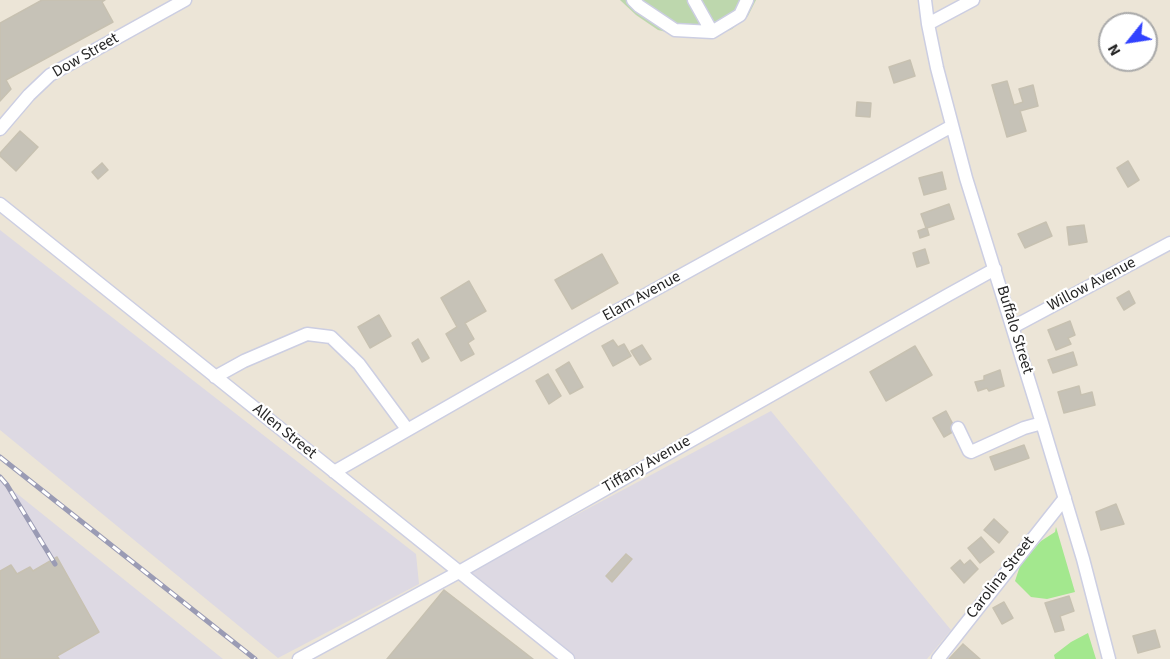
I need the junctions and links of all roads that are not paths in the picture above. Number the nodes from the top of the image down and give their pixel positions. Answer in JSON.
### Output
{"nodes":[{"id":1,"x":185,"y":0,"type":"edge"},
{"id":2,"x":633,"y":0,"type":"edge"},
{"id":3,"x":694,"y":0,"type":"edge"},
{"id":4,"x":747,"y":0,"type":"edge"},
{"id":5,"x":925,"y":0,"type":"edge"},
{"id":6,"x":973,"y":0,"type":"edge"},
{"id":7,"x":928,"y":24,"type":"junction"},
{"id":8,"x":712,"y":32,"type":"junction"},
{"id":9,"x":952,"y":126,"type":"junction"},
{"id":10,"x":0,"y":129,"type":"edge"},
{"id":11,"x":0,"y":204,"type":"edge"},
{"id":12,"x":1170,"y":243,"type":"edge"},
{"id":13,"x":995,"y":269,"type":"junction"},
{"id":14,"x":1013,"y":327,"type":"junction"},
{"id":15,"x":215,"y":377,"type":"junction"},
{"id":16,"x":1042,"y":423,"type":"junction"},
{"id":17,"x":958,"y":428,"type":"dead end"},
{"id":18,"x":407,"y":429,"type":"junction"},
{"id":19,"x":334,"y":472,"type":"junction"},
{"id":20,"x":1065,"y":498,"type":"junction"},
{"id":21,"x":459,"y":572,"type":"junction"},
{"id":22,"x":299,"y":659,"type":"edge"},
{"id":23,"x":568,"y":659,"type":"edge"},
{"id":24,"x":938,"y":659,"type":"edge"},
{"id":25,"x":1109,"y":659,"type":"edge"}],
"edges":[{"from":1,"to":10,"type":"street","name":"Dow Street"},
{"from":2,"to":8,"type":"street"},
{"from":3,"to":8,"type":"street"},
{"from":4,"to":8,"type":"street"},
{"from":5,"to":7,"type":"street","name":"Buffalo Street"},
{"from":6,"to":7,"type":"street"},
{"from":7,"to":9,"type":"street","name":"Buffalo Street"},
{"from":9,"to":13,"type":"street","name":"Buffalo Street"},
{"from":9,"to":18,"type":"street","name":"Elam Avenue"},
{"from":11,"to":15,"type":"street","name":"Allen Street"},
{"from":12,"to":14,"type":"street","name":"Willow Avenue"},
{"from":13,"to":14,"type":"street","name":"Buffalo Street"},
{"from":13,"to":21,"type":"street","name":"Tiffany Avenue"},
{"from":14,"to":16,"type":"street","name":"Buffalo Street"},
{"from":15,"to":18,"type":"street"},
{"from":15,"to":19,"type":"street","name":"Allen Street"},
{"from":16,"to":17,"type":"street"},
{"from":16,"to":20,"type":"street","name":"Buffalo Street"},
{"from":18,"to":19,"type":"street","name":"Elam Avenue"},
{"from":19,"to":21,"type":"street","name":"Allen Street"},
{"from":20,"to":24,"type":"street","name":"Carolina Street"},
{"from":20,"to":25,"type":"street","name":"Buffalo Street"},
{"from":21,"to":22,"type":"street","name":"Tiffany Avenue"},
{"from":21,"to":23,"type":"street","name":"Allen Street"}]}
